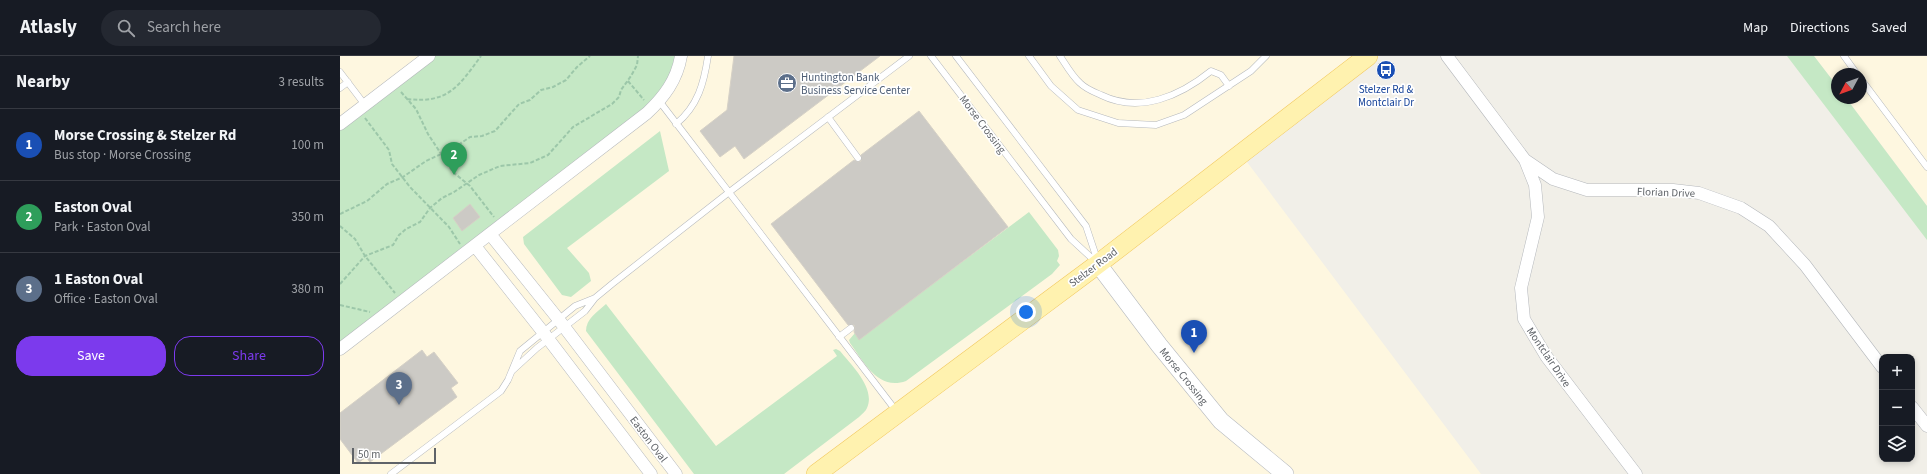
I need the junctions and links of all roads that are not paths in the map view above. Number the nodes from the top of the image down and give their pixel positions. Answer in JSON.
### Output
{"nodes":[{"id":1,"x":429,"y":56,"type":"edge"},
{"id":2,"x":681,"y":56,"type":"edge"},
{"id":3,"x":708,"y":56,"type":"edge"},
{"id":4,"x":909,"y":56,"type":"edge"},
{"id":5,"x":931,"y":56,"type":"edge"},
{"id":6,"x":956,"y":56,"type":"edge"},
{"id":7,"x":1029,"y":56,"type":"edge"},
{"id":8,"x":1060,"y":56,"type":"edge"},
{"id":9,"x":1258,"y":56,"type":"edge"},
{"id":10,"x":1266,"y":56,"type":"edge"},
{"id":11,"x":1368,"y":56,"type":"edge"},
{"id":12,"x":1447,"y":56,"type":"edge"},
{"id":13,"x":1844,"y":56,"type":"edge"},
{"id":14,"x":1853,"y":68,"type":"edge"},
{"id":15,"x":1251,"y":71,"type":"junction"},
{"id":16,"x":340,"y":72,"type":"edge"},
{"id":17,"x":348,"y":82,"type":"junction"},
{"id":18,"x":1228,"y":86,"type":"junction"},
{"id":19,"x":1867,"y":87,"type":"edge"},
{"id":20,"x":340,"y":88,"type":"edge"},
{"id":21,"x":656,"y":105,"type":"junction"},
{"id":22,"x":362,"y":107,"type":"junction"},
{"id":23,"x":828,"y":118,"type":"junction"},
{"id":24,"x":340,"y":124,"type":"edge"},
{"id":25,"x":676,"y":124,"type":"junction"},
{"id":26,"x":858,"y":158,"type":"dead end"},
{"id":27,"x":1525,"y":160,"type":"junction"},
{"id":28,"x":1927,"y":167,"type":"edge"},
{"id":29,"x":728,"y":193,"type":"junction"},
{"id":30,"x":490,"y":234,"type":"junction"},
{"id":31,"x":470,"y":250,"type":"junction"},
{"id":32,"x":1098,"y":264,"type":"junction"},
{"id":33,"x":595,"y":298,"type":"junction"},
{"id":34,"x":562,"y":324,"type":"junction"},
{"id":35,"x":851,"y":328,"type":"dead end"},
{"id":36,"x":546,"y":336,"type":"junction"},
{"id":37,"x":839,"y":337,"type":"junction"},
{"id":38,"x":340,"y":349,"type":"edge"},
{"id":39,"x":1879,"y":363,"type":"edge"},
{"id":40,"x":512,"y":371,"type":"junction"},
{"id":41,"x":1915,"y":411,"type":"edge"},
{"id":42,"x":898,"y":413,"type":"junction"},
{"id":43,"x":1927,"y":426,"type":"edge"},
{"id":44,"x":391,"y":474,"type":"edge"},
{"id":45,"x":651,"y":474,"type":"edge"},
{"id":46,"x":676,"y":474,"type":"edge"},
{"id":47,"x":816,"y":474,"type":"edge"},
{"id":48,"x":1284,"y":474,"type":"edge"},
{"id":49,"x":1636,"y":474,"type":"edge"}],
"edges":[{"from":1,"to":22,"type":"street"},
{"from":2,"to":21,"type":"street"},
{"from":3,"to":25,"type":"lane"},
{"from":4,"to":23,"type":"lane"},
{"from":5,"to":32,"type":"lane","name":"Morse Crossing"},
{"from":6,"to":32,"type":"lane","name":"Morse Crossing"},
{"from":7,"to":18,"type":"lane"},
{"from":8,"to":18,"type":"lane"},
{"from":9,"to":15,"type":"lane"},
{"from":10,"to":15,"type":"lane"},
{"from":11,"to":32,"type":"main road","name":"Stelzer Road"},
{"from":12,"to":27,"type":"street","name":"Montclair Drive"},
{"from":13,"to":14,"type":"lane"},
{"from":15,"to":18,"type":"lane"},
{"from":16,"to":17,"type":"lane"},
{"from":17,"to":20,"type":"lane"},
{"from":17,"to":22,"type":"lane"},
{"from":19,"to":28,"type":"lane"},
{"from":21,"to":25,"type":"lane"},
{"from":21,"to":30,"type":"street"},
{"from":22,"to":24,"type":"street"},
{"from":23,"to":26,"type":"lane"},
{"from":23,"to":29,"type":"lane"},
{"from":25,"to":29,"type":"lane"},
{"from":27,"to":39,"type":"street","name":"Florian Drive"},
{"from":27,"to":49,"type":"street","name":"Montclair Drive"},
{"from":29,"to":33,"type":"lane"},
{"from":29,"to":37,"type":"lane"},
{"from":30,"to":31,"type":"street"},
{"from":30,"to":34,"type":"street","name":"Easton Oval"},
{"from":31,"to":36,"type":"street","name":"Easton Oval"},
{"from":31,"to":38,"type":"street"},
{"from":32,"to":42,"type":"main road","name":"Stelzer Road"},
{"from":32,"to":48,"type":"main road","name":"Morse Crossing"},
{"from":33,"to":34,"type":"lane"},
{"from":33,"to":34,"type":"lane"},
{"from":34,"to":36,"type":"lane"},
{"from":34,"to":36,"type":"lane"},
{"from":34,"to":46,"type":"street","name":"Easton Oval"},
{"from":35,"to":37,"type":"lane"},
{"from":36,"to":40,"type":"lane"},
{"from":36,"to":40,"type":"lane"},
{"from":36,"to":45,"type":"street","name":"Easton Oval"},
{"from":37,"to":42,"type":"lane"},
{"from":40,"to":44,"type":"lane"},
{"from":41,"to":43,"type":"street"},
{"from":42,"to":47,"type":"main road","name":"Stelzer Road"}]}
